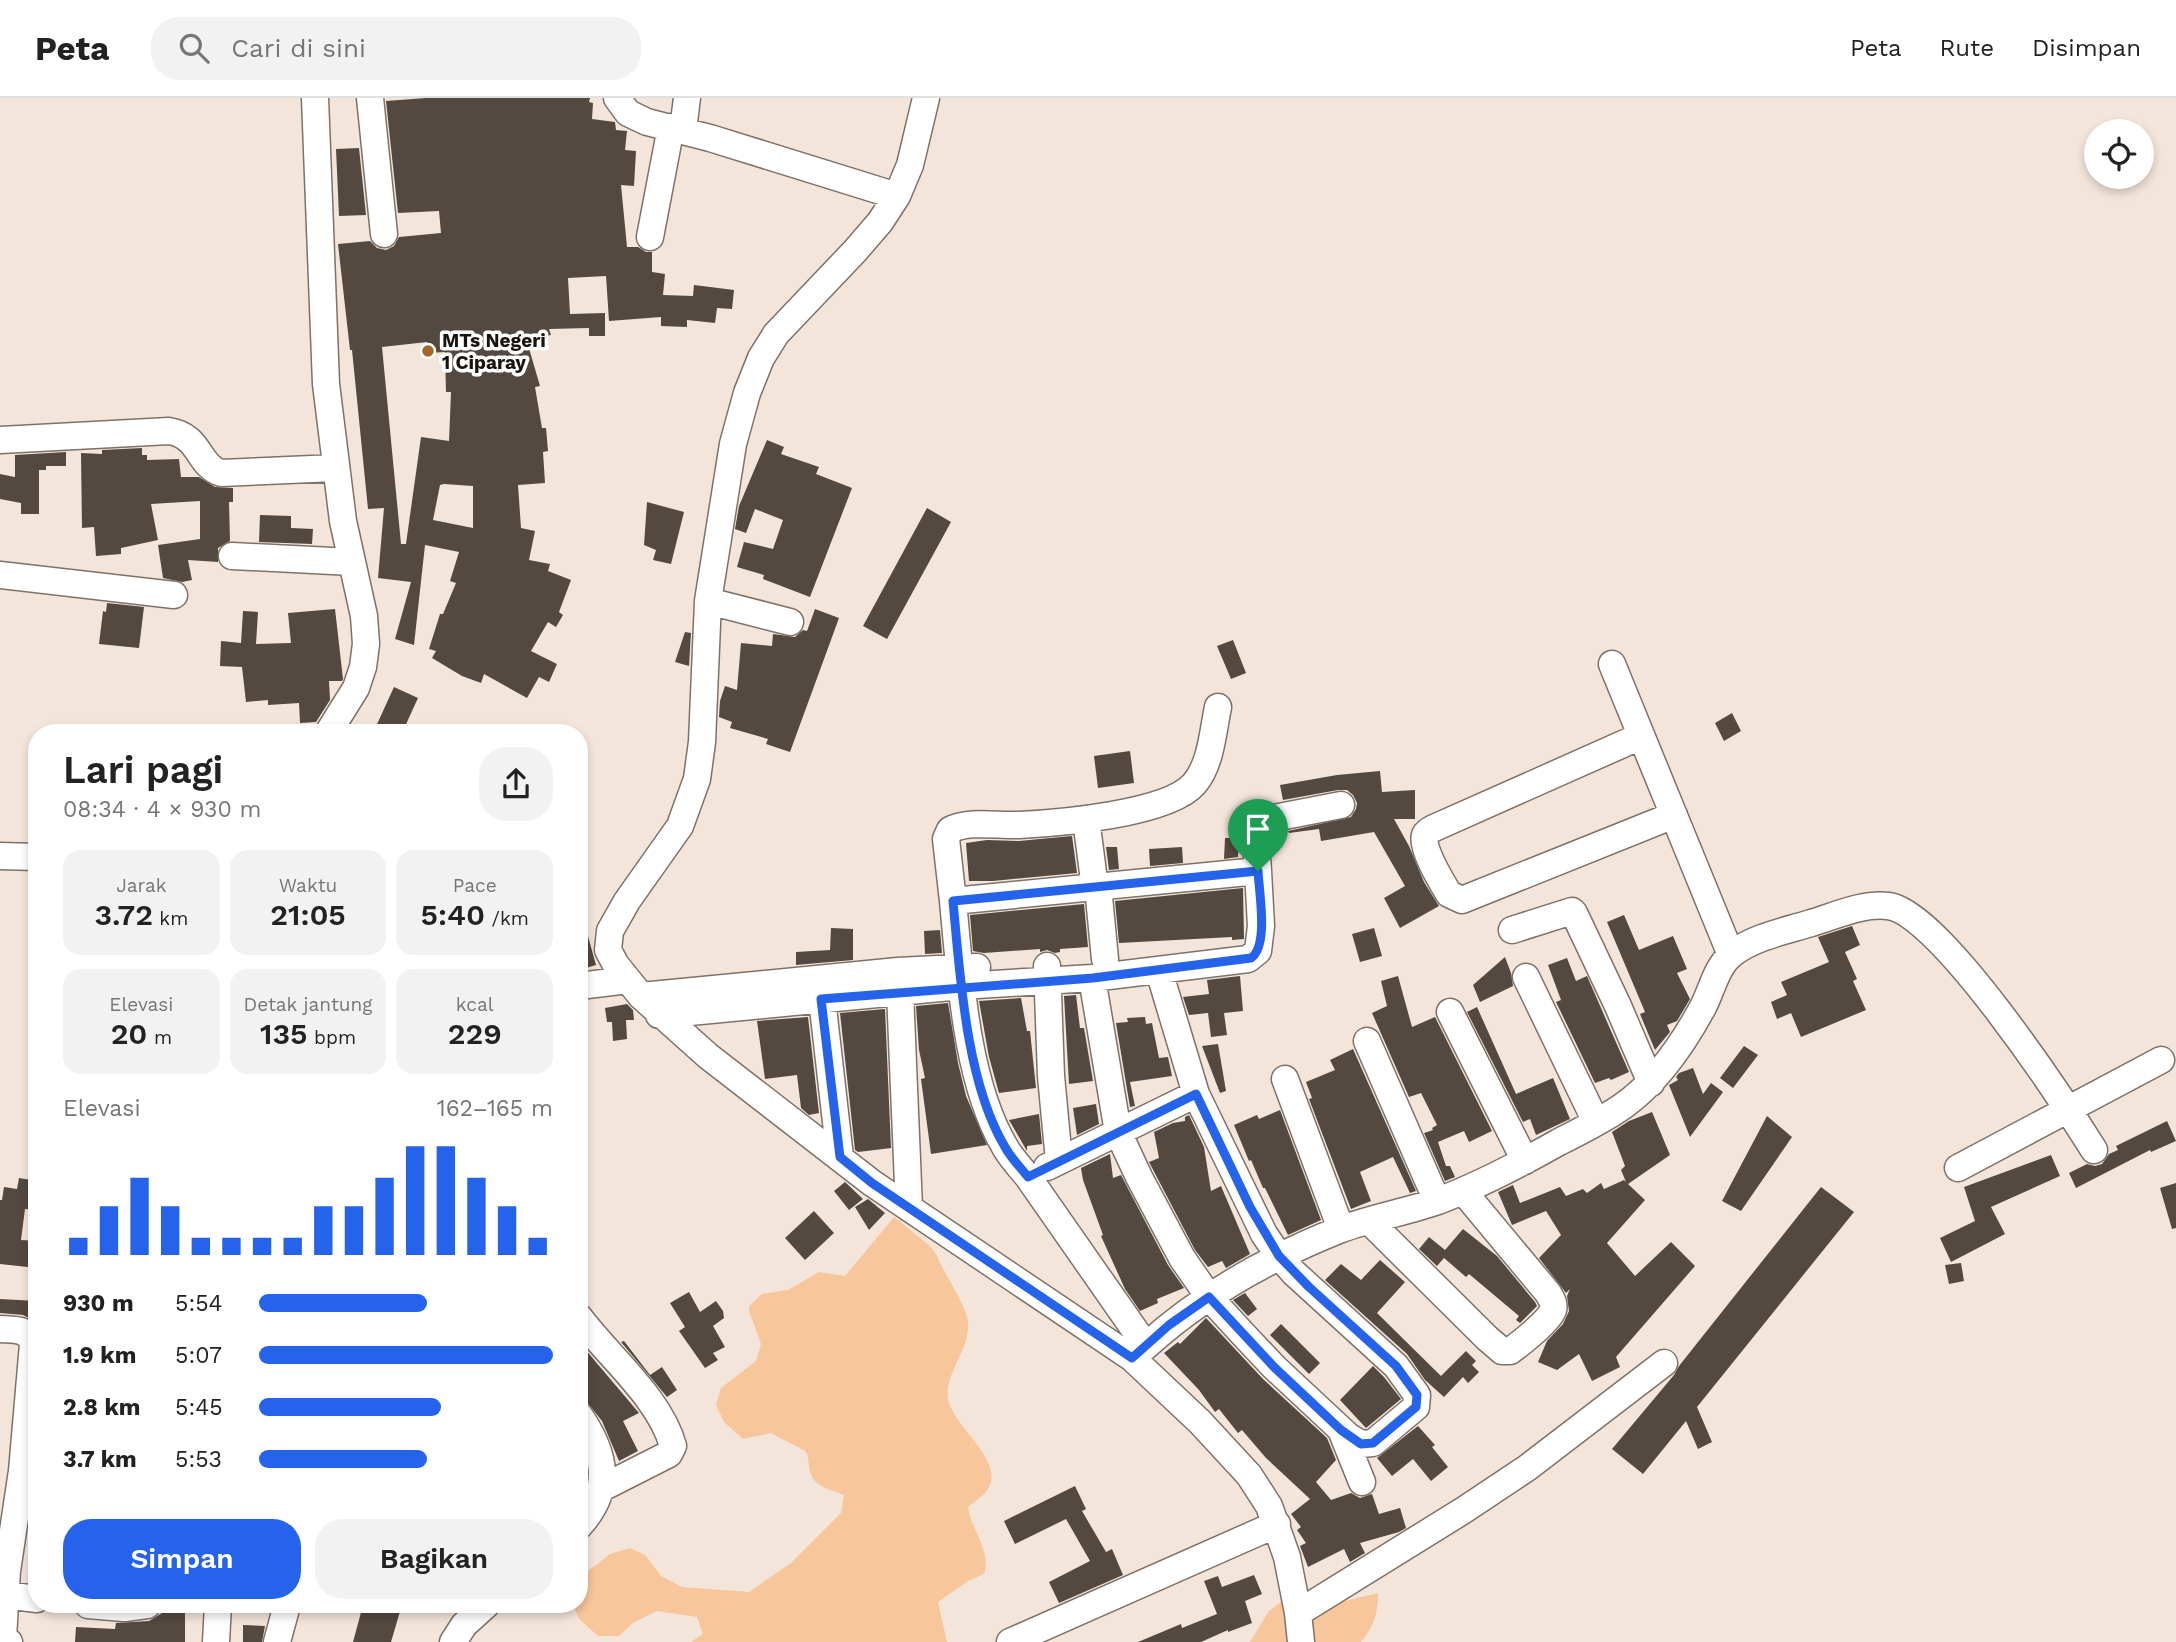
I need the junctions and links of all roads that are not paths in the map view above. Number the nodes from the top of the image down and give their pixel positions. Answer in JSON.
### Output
{"nodes":[{"id":1,"x":315,"y":98,"type":"edge"},
{"id":2,"x":370,"y":98,"type":"edge"},
{"id":3,"x":617,"y":98,"type":"edge"},
{"id":4,"x":687,"y":98,"type":"edge"},
{"id":5,"x":926,"y":98,"type":"edge"},
{"id":6,"x":677,"y":129,"type":"junction"},
{"id":7,"x":897,"y":196,"type":"junction"},
{"id":8,"x":384,"y":234,"type":"dead end"},
{"id":9,"x":650,"y":237,"type":"dead end"},
{"id":10,"x":0,"y":440,"type":"edge"},
{"id":11,"x":335,"y":468,"type":"junction"},
{"id":12,"x":232,"y":556,"type":"dead end"},
{"id":13,"x":352,"y":562,"type":"junction"},
{"id":14,"x":0,"y":575,"type":"edge"},
{"id":15,"x":174,"y":595,"type":"dead end"},
{"id":16,"x":708,"y":601,"type":"junction"},
{"id":17,"x":790,"y":622,"type":"dead end"},
{"id":18,"x":1612,"y":664,"type":"dead end"},
{"id":19,"x":1218,"y":707,"type":"dead end"},
{"id":20,"x":334,"y":724,"type":"edge"},
{"id":21,"x":1641,"y":736,"type":"junction"},
{"id":22,"x":1341,"y":805,"type":"dead end"},
{"id":23,"x":1674,"y":815,"type":"junction"},
{"id":24,"x":1086,"y":819,"type":"junction"},
{"id":25,"x":0,"y":856,"type":"edge"},
{"id":26,"x":28,"y":857,"type":"edge"},
{"id":27,"x":1258,"y":871,"type":"junction"},
{"id":28,"x":1097,"y":887,"type":"junction"},
{"id":29,"x":953,"y":901,"type":"junction"},
{"id":30,"x":1512,"y":930,"type":"dead end"},
{"id":31,"x":1258,"y":948,"type":"junction"},
{"id":32,"x":1731,"y":955,"type":"junction"},
{"id":33,"x":1099,"y":969,"type":"junction"},
{"id":34,"x":1159,"y":971,"type":"junction"},
{"id":35,"x":1048,"y":973,"type":"junction"},
{"id":36,"x":960,"y":977,"type":"junction"},
{"id":37,"x":1526,"y":977,"type":"dead end"},
{"id":38,"x":588,"y":988,"type":"edge"},
{"id":39,"x":900,"y":992,"type":"junction"},
{"id":40,"x":643,"y":997,"type":"junction"},
{"id":41,"x":821,"y":999,"type":"junction"},
{"id":42,"x":1450,"y":1012,"type":"dead end"},
{"id":43,"x":1367,"y":1041,"type":"dead end"},
{"id":44,"x":2161,"y":1060,"type":"dead end"},
{"id":45,"x":1284,"y":1079,"type":"dead end"},
{"id":46,"x":1651,"y":1083,"type":"junction"},
{"id":47,"x":1196,"y":1094,"type":"junction"},
{"id":48,"x":2069,"y":1110,"type":"junction"},
{"id":49,"x":1596,"y":1122,"type":"junction"},
{"id":50,"x":1118,"y":1132,"type":"junction"},
{"id":51,"x":2094,"y":1150,"type":"dead end"},
{"id":52,"x":840,"y":1157,"type":"junction"},
{"id":53,"x":1059,"y":1161,"type":"junction"},
{"id":54,"x":1525,"y":1161,"type":"junction"},
{"id":55,"x":1958,"y":1168,"type":"dead end"},
{"id":56,"x":1028,"y":1177,"type":"junction"},
{"id":57,"x":1463,"y":1191,"type":"junction"},
{"id":58,"x":1437,"y":1201,"type":"junction"},
{"id":59,"x":909,"y":1208,"type":"junction"},
{"id":60,"x":1369,"y":1221,"type":"junction"},
{"id":61,"x":1341,"y":1229,"type":"junction"},
{"id":62,"x":1279,"y":1256,"type":"junction"},
{"id":63,"x":1209,"y":1297,"type":"junction"},
{"id":64,"x":588,"y":1328,"type":"edge"},
{"id":65,"x":0,"y":1329,"type":"edge"},
{"id":66,"x":28,"y":1333,"type":"edge"},
{"id":67,"x":1139,"y":1352,"type":"junction"},
{"id":68,"x":1664,"y":1363,"type":"dead end"},
{"id":69,"x":28,"y":1373,"type":"edge"},
{"id":70,"x":1341,"y":1430,"type":"junction"},
{"id":71,"x":588,"y":1432,"type":"edge"},
{"id":72,"x":11,"y":1470,"type":"edge"},
{"id":73,"x":1362,"y":1482,"type":"dead end"},
{"id":74,"x":602,"y":1488,"type":"junction"},
{"id":75,"x":588,"y":1515,"type":"edge"},
{"id":76,"x":1277,"y":1524,"type":"junction"},
{"id":77,"x":4,"y":1579,"type":"edge"},
{"id":78,"x":28,"y":1594,"type":"edge"},
{"id":79,"x":218,"y":1613,"type":"edge"},
{"id":80,"x":285,"y":1613,"type":"edge"},
{"id":81,"x":477,"y":1613,"type":"edge"},
{"id":82,"x":1298,"y":1613,"type":"junction"},
{"id":83,"x":9,"y":1642,"type":"edge"},
{"id":84,"x":216,"y":1642,"type":"edge"},
{"id":85,"x":277,"y":1642,"type":"edge"},
{"id":86,"x":453,"y":1642,"type":"edge"},
{"id":87,"x":1010,"y":1642,"type":"edge"},
{"id":88,"x":1301,"y":1642,"type":"edge"}],
"edges":[{"from":1,"to":11,"type":"street"},
{"from":2,"to":8,"type":"street"},
{"from":3,"to":6,"type":"street"},
{"from":4,"to":6,"type":"street"},
{"from":5,"to":7,"type":"street"},
{"from":6,"to":7,"type":"street"},
{"from":6,"to":9,"type":"street"},
{"from":7,"to":16,"type":"street"},
{"from":10,"to":11,"type":"street"},
{"from":11,"to":13,"type":"street"},
{"from":12,"to":13,"type":"street"},
{"from":13,"to":20,"type":"street"},
{"from":14,"to":15,"type":"street"},
{"from":16,"to":17,"type":"street"},
{"from":16,"to":40,"type":"street"},
{"from":18,"to":21,"type":"street"},
{"from":19,"to":24,"type":"street"},
{"from":21,"to":23,"type":"street"},
{"from":21,"to":23,"type":"street"},
{"from":22,"to":27,"type":"street"},
{"from":23,"to":32,"type":"street"},
{"from":24,"to":28,"type":"street"},
{"from":24,"to":29,"type":"street"},
{"from":25,"to":26,"type":"street"},
{"from":27,"to":28,"type":"street"},
{"from":27,"to":31,"type":"street"},
{"from":28,"to":29,"type":"street"},
{"from":28,"to":33,"type":"street"},
{"from":29,"to":36,"type":"street"},
{"from":30,"to":46,"type":"street"},
{"from":31,"to":33,"type":"street"},
{"from":31,"to":34,"type":"street"},
{"from":32,"to":46,"type":"street"},
{"from":32,"to":48,"type":"street"},
{"from":33,"to":34,"type":"street"},
{"from":33,"to":35,"type":"street"},
{"from":33,"to":50,"type":"street"},
{"from":34,"to":47,"type":"street"},
{"from":35,"to":36,"type":"street"},
{"from":35,"to":53,"type":"street"},
{"from":36,"to":39,"type":"street"},
{"from":36,"to":40,"type":"street"},
{"from":36,"to":56,"type":"street"},
{"from":37,"to":49,"type":"street"},
{"from":38,"to":40,"type":"street"},
{"from":39,"to":41,"type":"street"},
{"from":39,"to":59,"type":"street"},
{"from":40,"to":41,"type":"street"},
{"from":40,"to":52,"type":"street"},
{"from":41,"to":52,"type":"street"},
{"from":42,"to":54,"type":"street"},
{"from":43,"to":58,"type":"street"},
{"from":44,"to":48,"type":"street"},
{"from":45,"to":61,"type":"street"},
{"from":46,"to":49,"type":"street"},
{"from":47,"to":50,"type":"street"},
{"from":47,"to":62,"type":"street"},
{"from":48,"to":51,"type":"street"},
{"from":48,"to":55,"type":"street"},
{"from":49,"to":54,"type":"street"},
{"from":50,"to":53,"type":"street"},
{"from":50,"to":63,"type":"street"},
{"from":52,"to":59,"type":"street"},
{"from":53,"to":56,"type":"street"},
{"from":54,"to":57,"type":"street"},
{"from":56,"to":67,"type":"street"},
{"from":57,"to":58,"type":"street"},
{"from":57,"to":60,"type":"street"},
{"from":58,"to":60,"type":"street"},
{"from":59,"to":67,"type":"street"},
{"from":60,"to":61,"type":"street"},
{"from":61,"to":62,"type":"street"},
{"from":62,"to":63,"type":"street"},
{"from":62,"to":70,"type":"street"},
{"from":63,"to":67,"type":"street"},
{"from":63,"to":70,"type":"street"},
{"from":64,"to":74,"type":"street"},
{"from":65,"to":66,"type":"street"},
{"from":67,"to":76,"type":"street"},
{"from":68,"to":82,"type":"street"},
{"from":69,"to":72,"type":"street"},
{"from":70,"to":73,"type":"street"},
{"from":71,"to":74,"type":"street"},
{"from":72,"to":77,"type":"street"},
{"from":74,"to":75,"type":"street"},
{"from":76,"to":82,"type":"street"},
{"from":76,"to":87,"type":"street"},
{"from":77,"to":78,"type":"street"},
{"from":77,"to":83,"type":"street"},
{"from":79,"to":84,"type":"street"},
{"from":80,"to":85,"type":"street"},
{"from":81,"to":86,"type":"street"},
{"from":82,"to":88,"type":"street"}]}
